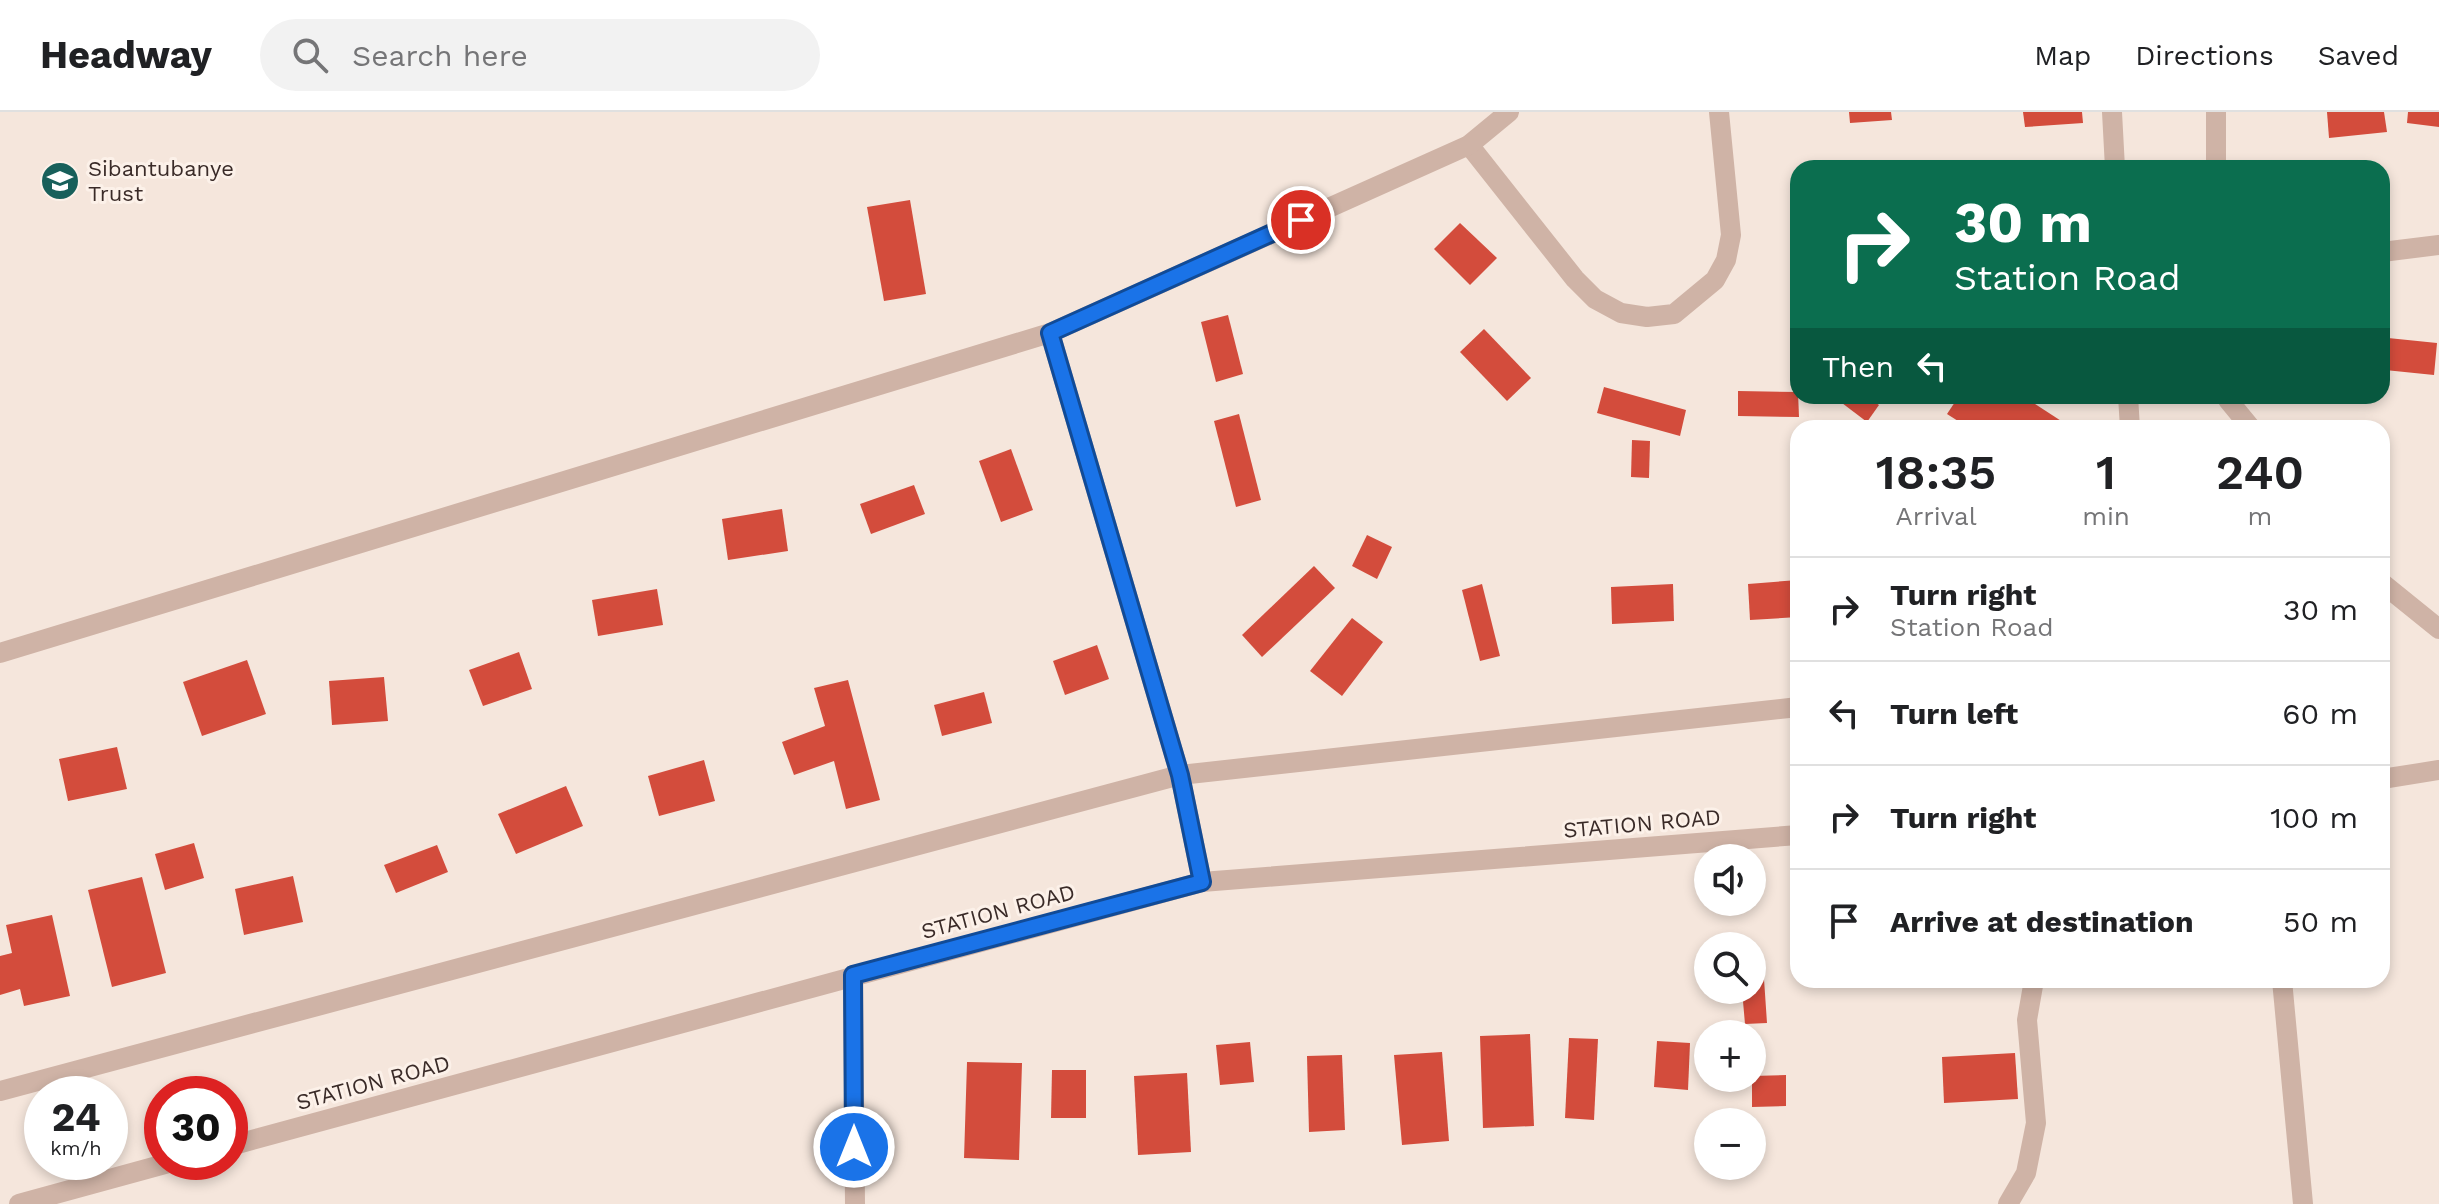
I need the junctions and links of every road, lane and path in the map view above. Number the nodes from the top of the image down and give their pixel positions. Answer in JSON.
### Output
{"nodes":[{"id":1,"x":1509,"y":112,"type":"edge"},
{"id":2,"x":1719,"y":112,"type":"edge"},
{"id":3,"x":2112,"y":112,"type":"edge"},
{"id":4,"x":2216,"y":112,"type":"edge"},
{"id":5,"x":1469,"y":145,"type":"junction"},
{"id":6,"x":2115,"y":160,"type":"edge"},
{"id":7,"x":2216,"y":160,"type":"edge"},
{"id":8,"x":2439,"y":245,"type":"edge"},
{"id":9,"x":2390,"y":251,"type":"edge"},
{"id":10,"x":1050,"y":333,"type":"junction"},
{"id":11,"x":2233,"y":404,"type":"edge"},
{"id":12,"x":2245,"y":420,"type":"edge"},
{"id":13,"x":2390,"y":589,"type":"edge"},
{"id":14,"x":2439,"y":629,"type":"edge"},
{"id":15,"x":0,"y":653,"type":"edge"},
{"id":16,"x":1790,"y":708,"type":"edge"},
{"id":17,"x":2439,"y":770,"type":"edge"},
{"id":18,"x":1180,"y":775,"type":"junction"},
{"id":19,"x":2390,"y":778,"type":"edge"},
{"id":20,"x":1790,"y":836,"type":"edge"},
{"id":21,"x":1202,"y":882,"type":"junction"},
{"id":22,"x":853,"y":975,"type":"junction"},
{"id":23,"x":2033,"y":988,"type":"edge"},
{"id":24,"x":2283,"y":988,"type":"edge"},
{"id":25,"x":0,"y":1091,"type":"edge"},
{"id":26,"x":248,"y":1141,"type":"edge"},
{"id":27,"x":144,"y":1170,"type":"edge"},
{"id":28,"x":19,"y":1204,"type":"edge"},
{"id":29,"x":855,"y":1204,"type":"edge"},
{"id":30,"x":2008,"y":1204,"type":"edge"},
{"id":31,"x":2303,"y":1204,"type":"edge"}],
"edges":[{"from":1,"to":5,"type":"street"},
{"from":2,"to":5,"type":"street"},
{"from":3,"to":6,"type":"street"},
{"from":4,"to":7,"type":"street"},
{"from":5,"to":10,"type":"street"},
{"from":8,"to":9,"type":"street"},
{"from":10,"to":15,"type":"street"},
{"from":10,"to":18,"type":"street"},
{"from":11,"to":12,"type":"street"},
{"from":13,"to":14,"type":"street"},
{"from":16,"to":18,"type":"street"},
{"from":17,"to":19,"type":"street"},
{"from":18,"to":21,"type":"street"},
{"from":18,"to":25,"type":"street"},
{"from":20,"to":21,"type":"street","name":"STATION ROAD"},
{"from":21,"to":22,"type":"street","name":"STATION ROAD"},
{"from":22,"to":26,"type":"street","name":"STATION ROAD"},
{"from":22,"to":29,"type":"street"},
{"from":23,"to":30,"type":"street"},
{"from":24,"to":31,"type":"street"},
{"from":27,"to":28,"type":"street"}]}
